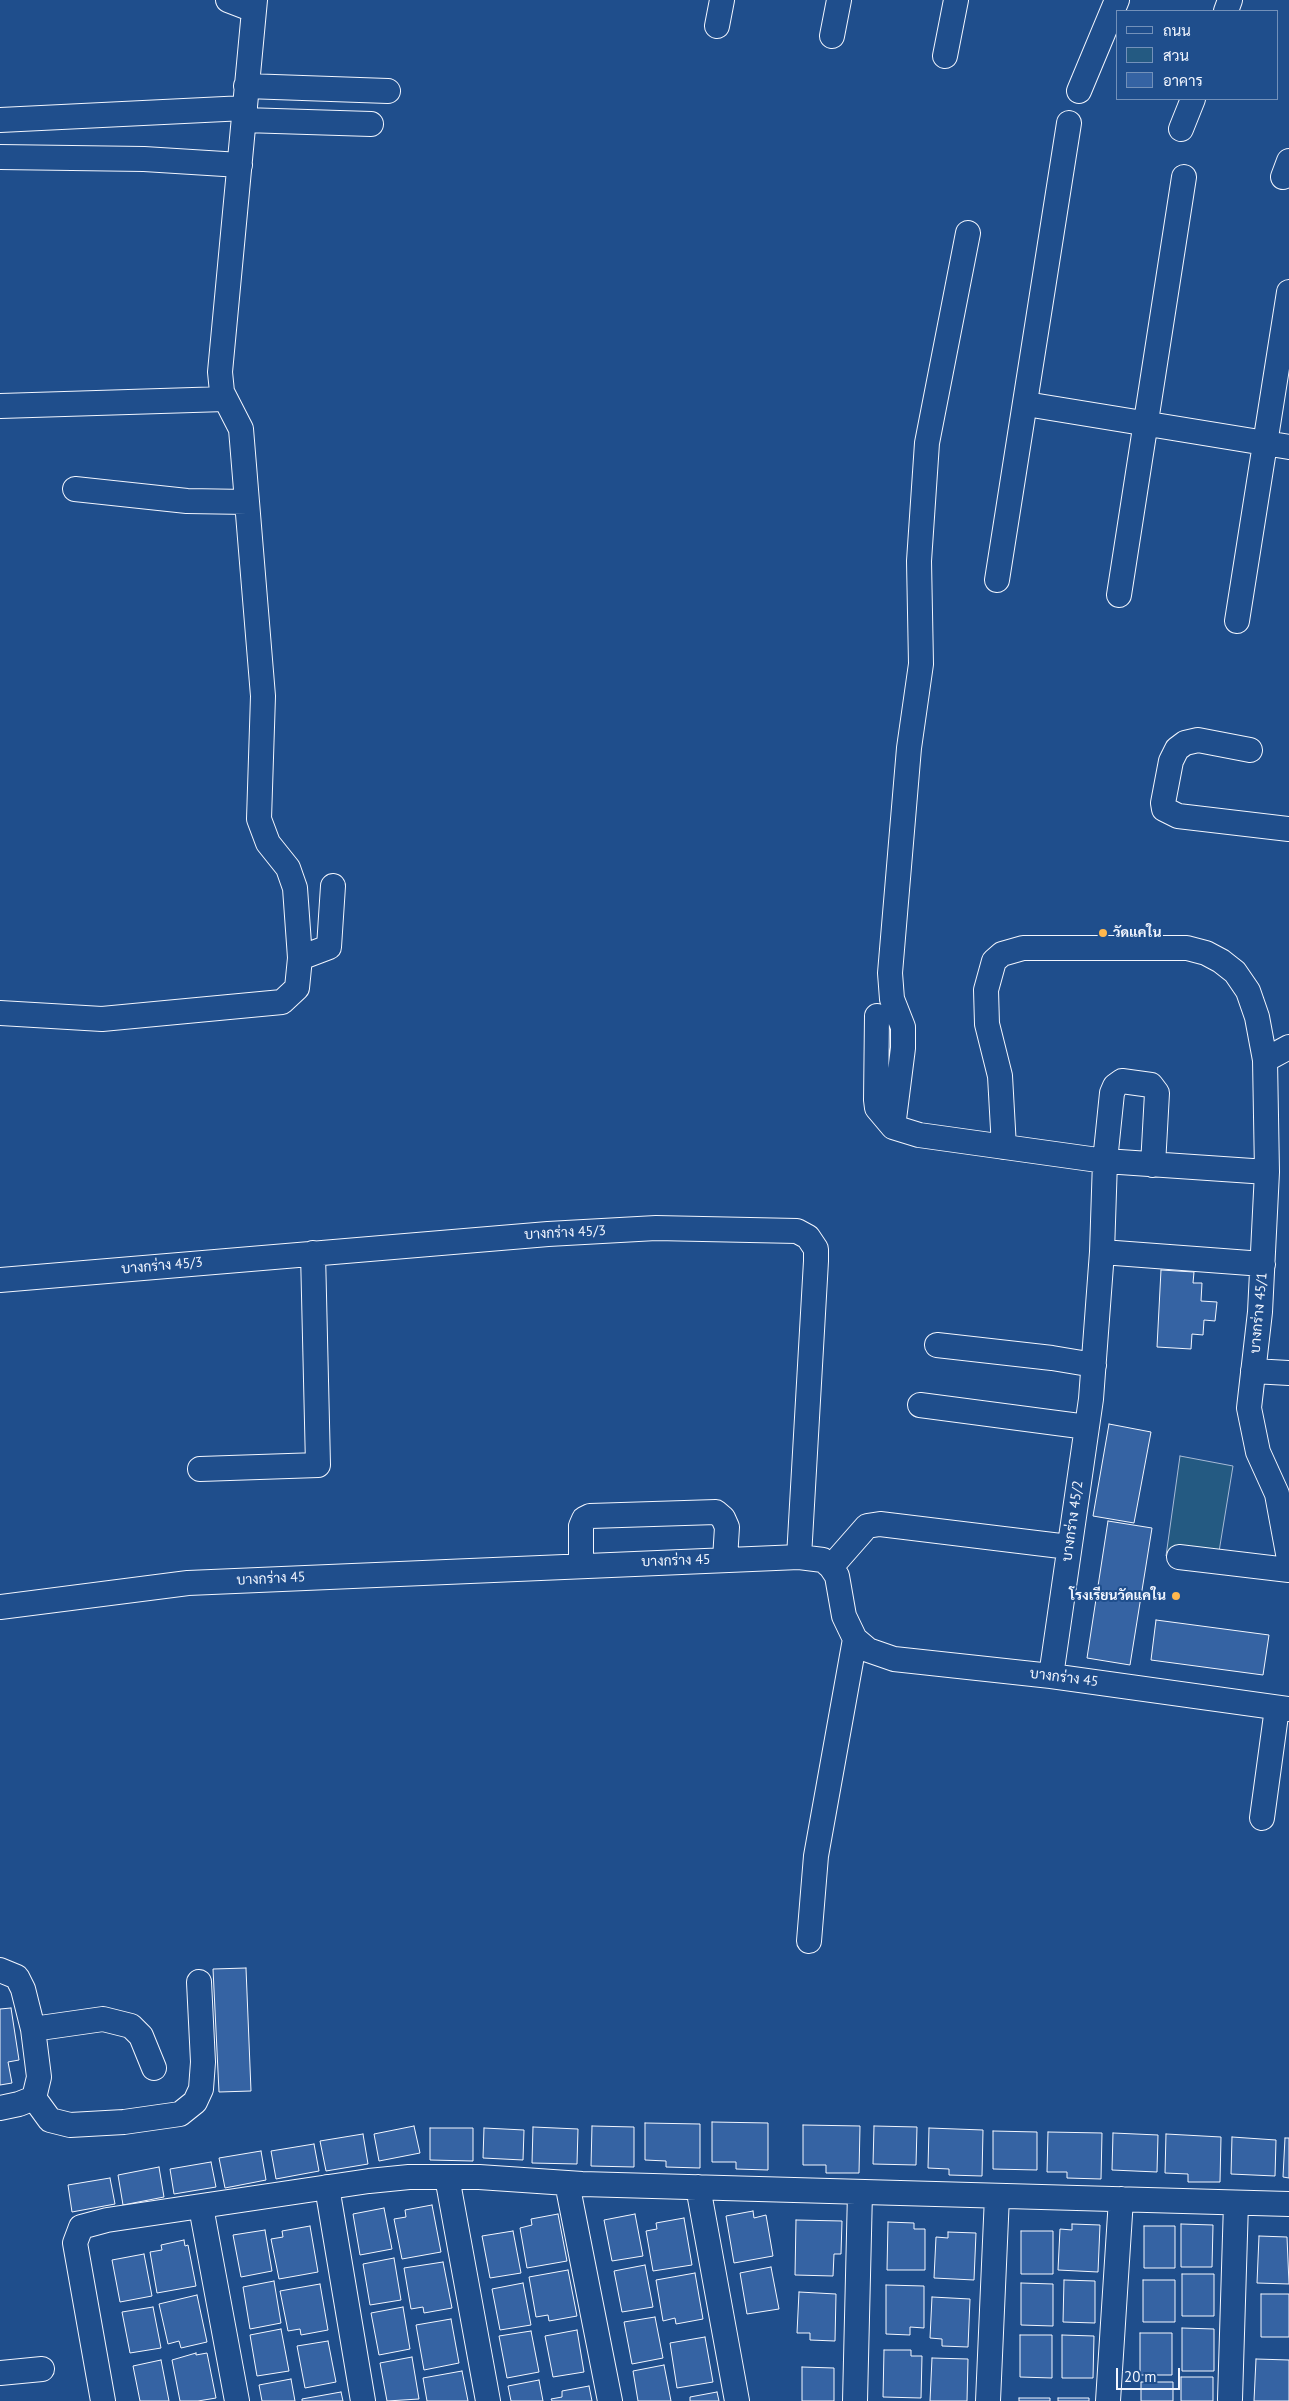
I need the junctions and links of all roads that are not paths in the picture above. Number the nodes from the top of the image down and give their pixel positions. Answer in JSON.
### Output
{"nodes":[{"id":1,"x":228,"y":0,"type":"edge"},
{"id":2,"x":722,"y":0,"type":"edge"},
{"id":3,"x":839,"y":0,"type":"edge"},
{"id":4,"x":956,"y":0,"type":"edge"},
{"id":5,"x":1117,"y":0,"type":"edge"},
{"id":6,"x":255,"y":5,"type":"edge"},
{"id":7,"x":717,"y":26,"type":"dead end"},
{"id":8,"x":832,"y":36,"type":"dead end"},
{"id":9,"x":945,"y":56,"type":"dead end"},
{"id":10,"x":388,"y":91,"type":"dead end"},
{"id":11,"x":1079,"y":91,"type":"dead end"},
{"id":12,"x":1193,"y":100,"type":"edge"},
{"id":13,"x":245,"y":105,"type":"junction"},
{"id":14,"x":0,"y":120,"type":"edge"},
{"id":15,"x":1069,"y":123,"type":"dead end"},
{"id":16,"x":371,"y":124,"type":"dead end"},
{"id":17,"x":1181,"y":129,"type":"dead end"},
{"id":18,"x":0,"y":156,"type":"edge"},
{"id":19,"x":240,"y":165,"type":"junction"},
{"id":20,"x":1184,"y":177,"type":"dead end"},
{"id":21,"x":968,"y":233,"type":"dead end"},
{"id":22,"x":1289,"y":292,"type":"edge"},
{"id":23,"x":225,"y":399,"type":"junction"},
{"id":24,"x":1026,"y":404,"type":"junction"},
{"id":25,"x":0,"y":406,"type":"edge"},
{"id":26,"x":1145,"y":422,"type":"junction"},
{"id":27,"x":1278,"y":445,"type":"edge"},
{"id":28,"x":75,"y":488,"type":"dead end"},
{"id":29,"x":247,"y":502,"type":"junction"},
{"id":30,"x":997,"y":580,"type":"dead end"},
{"id":31,"x":1119,"y":595,"type":"dead end"},
{"id":32,"x":1237,"y":621,"type":"dead end"},
{"id":33,"x":1250,"y":750,"type":"dead end"},
{"id":34,"x":1289,"y":829,"type":"edge"},
{"id":35,"x":333,"y":886,"type":"dead end"},
{"id":36,"x":300,"y":958,"type":"junction"},
{"id":37,"x":0,"y":1013,"type":"edge"},
{"id":38,"x":877,"y":1016,"type":"dead end"},
{"id":39,"x":1289,"y":1047,"type":"edge"},
{"id":40,"x":1265,"y":1060,"type":"junction"},
{"id":41,"x":892,"y":1127,"type":"junction"},
{"id":42,"x":1004,"y":1147,"type":"junction"},
{"id":43,"x":1105,"y":1161,"type":"junction"},
{"id":44,"x":1153,"y":1165,"type":"junction"},
{"id":45,"x":1267,"y":1172,"type":"junction"},
{"id":46,"x":1102,"y":1252,"type":"junction"},
{"id":47,"x":313,"y":1253,"type":"junction"},
{"id":48,"x":1263,"y":1264,"type":"junction"},
{"id":49,"x":0,"y":1280,"type":"edge"},
{"id":50,"x":937,"y":1345,"type":"dead end"},
{"id":51,"x":1094,"y":1365,"type":"junction"},
{"id":52,"x":1253,"y":1371,"type":"junction"},
{"id":53,"x":1289,"y":1373,"type":"edge"},
{"id":54,"x":920,"y":1405,"type":"dead end"},
{"id":55,"x":1087,"y":1427,"type":"junction"},
{"id":56,"x":200,"y":1469,"type":"dead end"},
{"id":57,"x":1283,"y":1494,"type":"edge"},
{"id":58,"x":1070,"y":1547,"type":"junction"},
{"id":59,"x":799,"y":1557,"type":"junction"},
{"id":60,"x":1178,"y":1557,"type":"dead end"},
{"id":61,"x":725,"y":1560,"type":"junction"},
{"id":62,"x":1289,"y":1560,"type":"edge"},
{"id":63,"x":580,"y":1565,"type":"junction"},
{"id":64,"x":831,"y":1567,"type":"junction"},
{"id":65,"x":1289,"y":1570,"type":"edge"},
{"id":66,"x":0,"y":1607,"type":"edge"},
{"id":67,"x":855,"y":1639,"type":"junction"},
{"id":68,"x":1051,"y":1676,"type":"junction"},
{"id":69,"x":1283,"y":1708,"type":"edge"},
{"id":70,"x":1262,"y":1818,"type":"dead end"},
{"id":71,"x":809,"y":1941,"type":"dead end"},
{"id":72,"x":0,"y":1970,"type":"edge"},
{"id":73,"x":199,"y":1982,"type":"dead end"},
{"id":74,"x":32,"y":2029,"type":"junction"},
{"id":75,"x":154,"y":2068,"type":"dead end"},
{"id":76,"x":34,"y":2098,"type":"junction"},
{"id":77,"x":0,"y":2108,"type":"edge"},
{"id":78,"x":447,"y":2177,"type":"junction"},
{"id":79,"x":567,"y":2183,"type":"junction"},
{"id":80,"x":327,"y":2187,"type":"junction"},
{"id":81,"x":698,"y":2187,"type":"junction"},
{"id":82,"x":860,"y":2192,"type":"junction"},
{"id":83,"x":997,"y":2196,"type":"junction"},
{"id":84,"x":1120,"y":2199,"type":"junction"},
{"id":85,"x":1236,"y":2203,"type":"junction"},
{"id":86,"x":1289,"y":2204,"type":"edge"},
{"id":87,"x":201,"y":2207,"type":"junction"},
{"id":88,"x":42,"y":2369,"type":"dead end"},
{"id":89,"x":0,"y":2373,"type":"edge"},
{"id":90,"x":1230,"y":2399,"type":"dead end"},
{"id":91,"x":103,"y":2401,"type":"edge"},
{"id":92,"x":237,"y":2401,"type":"edge"},
{"id":93,"x":363,"y":2401,"type":"edge"},
{"id":94,"x":488,"y":2401,"type":"edge"},
{"id":95,"x":610,"y":2401,"type":"edge"},
{"id":96,"x":737,"y":2401,"type":"edge"},
{"id":97,"x":855,"y":2401,"type":"edge"},
{"id":98,"x":988,"y":2401,"type":"edge"},
{"id":99,"x":1108,"y":2401,"type":"edge"}],
"edges":[{"from":1,"to":6,"type":"street"},
{"from":2,"to":7,"type":"street"},
{"from":3,"to":8,"type":"street"},
{"from":4,"to":9,"type":"street"},
{"from":5,"to":11,"type":"street"},
{"from":6,"to":13,"type":"street"},
{"from":10,"to":13,"type":"street"},
{"from":12,"to":17,"type":"street"},
{"from":13,"to":14,"type":"street"},
{"from":13,"to":16,"type":"street"},
{"from":13,"to":19,"type":"street"},
{"from":15,"to":24,"type":"street"},
{"from":18,"to":19,"type":"street"},
{"from":19,"to":23,"type":"street"},
{"from":20,"to":26,"type":"street"},
{"from":21,"to":41,"type":"street"},
{"from":22,"to":27,"type":"street"},
{"from":23,"to":25,"type":"street"},
{"from":23,"to":29,"type":"street"},
{"from":24,"to":26,"type":"street"},
{"from":24,"to":30,"type":"street"},
{"from":26,"to":27,"type":"street"},
{"from":26,"to":31,"type":"street"},
{"from":27,"to":32,"type":"street"},
{"from":28,"to":29,"type":"street"},
{"from":29,"to":36,"type":"street"},
{"from":33,"to":34,"type":"street"},
{"from":35,"to":36,"type":"street"},
{"from":36,"to":37,"type":"street"},
{"from":38,"to":41,"type":"street"},
{"from":39,"to":40,"type":"street"},
{"from":40,"to":42,"type":"street","name":"บางกร่าง 45/1"},
{"from":40,"to":45,"type":"street","name":"บางกร่าง 45/1"},
{"from":41,"to":42,"type":"street"},
{"from":42,"to":43,"type":"street"},
{"from":43,"to":44,"type":"street"},
{"from":43,"to":44,"type":"street","name":"บางกร่าง 45/2"},
{"from":43,"to":46,"type":"street","name":"บางกร่าง 45/2"},
{"from":44,"to":45,"type":"street"},
{"from":45,"to":48,"type":"street","name":"บางกร่าง 45/1"},
{"from":46,"to":48,"type":"street"},
{"from":46,"to":51,"type":"street","name":"บางกร่าง 45/2"},
{"from":47,"to":49,"type":"street","name":"บางกร่าง 45/3"},
{"from":47,"to":56,"type":"street"},
{"from":47,"to":59,"type":"street","name":"บางกร่าง 45/3"},
{"from":48,"to":52,"type":"street","name":"บางกร่าง 45/1"},
{"from":50,"to":51,"type":"street"},
{"from":51,"to":55,"type":"street","name":"บางกร่าง 45/2"},
{"from":52,"to":53,"type":"street"},
{"from":52,"to":57,"type":"street","name":"บางกร่าง 45/1"},
{"from":54,"to":55,"type":"street"},
{"from":55,"to":58,"type":"street","name":"บางกร่าง 45/2"},
{"from":57,"to":62,"type":"street","name":"บางกร่าง 45/1"},
{"from":58,"to":64,"type":"street"},
{"from":58,"to":68,"type":"street","name":"บางกร่าง 45/2"},
{"from":59,"to":61,"type":"street","name":"บางกร่าง 45"},
{"from":59,"to":64,"type":"street","name":"บางกร่าง 45"},
{"from":60,"to":65,"type":"street"},
{"from":61,"to":63,"type":"street","name":"บางกร่าง 45"},
{"from":61,"to":63,"type":"street"},
{"from":63,"to":66,"type":"street","name":"บางกร่าง 45"},
{"from":64,"to":67,"type":"street"},
{"from":67,"to":68,"type":"street","name":"บางกร่าง 45"},
{"from":67,"to":71,"type":"street"},
{"from":68,"to":69,"type":"street","name":"บางกร่าง 45"},
{"from":69,"to":70,"type":"street"},
{"from":72,"to":74,"type":"street"},
{"from":73,"to":76,"type":"street"},
{"from":74,"to":75,"type":"street"},
{"from":74,"to":76,"type":"street"},
{"from":76,"to":77,"type":"street"},
{"from":78,"to":79,"type":"street"},
{"from":78,"to":80,"type":"street"},
{"from":78,"to":94,"type":"street"},
{"from":79,"to":81,"type":"street"},
{"from":79,"to":95,"type":"street"},
{"from":80,"to":87,"type":"street"},
{"from":80,"to":93,"type":"street"},
{"from":81,"to":82,"type":"street"},
{"from":81,"to":96,"type":"street"},
{"from":82,"to":83,"type":"street"},
{"from":82,"to":97,"type":"street"},
{"from":83,"to":84,"type":"street"},
{"from":83,"to":98,"type":"street"},
{"from":84,"to":85,"type":"street"},
{"from":84,"to":99,"type":"street"},
{"from":85,"to":86,"type":"street"},
{"from":85,"to":90,"type":"street"},
{"from":87,"to":91,"type":"street"},
{"from":87,"to":92,"type":"street"},
{"from":88,"to":89,"type":"street"}]}
